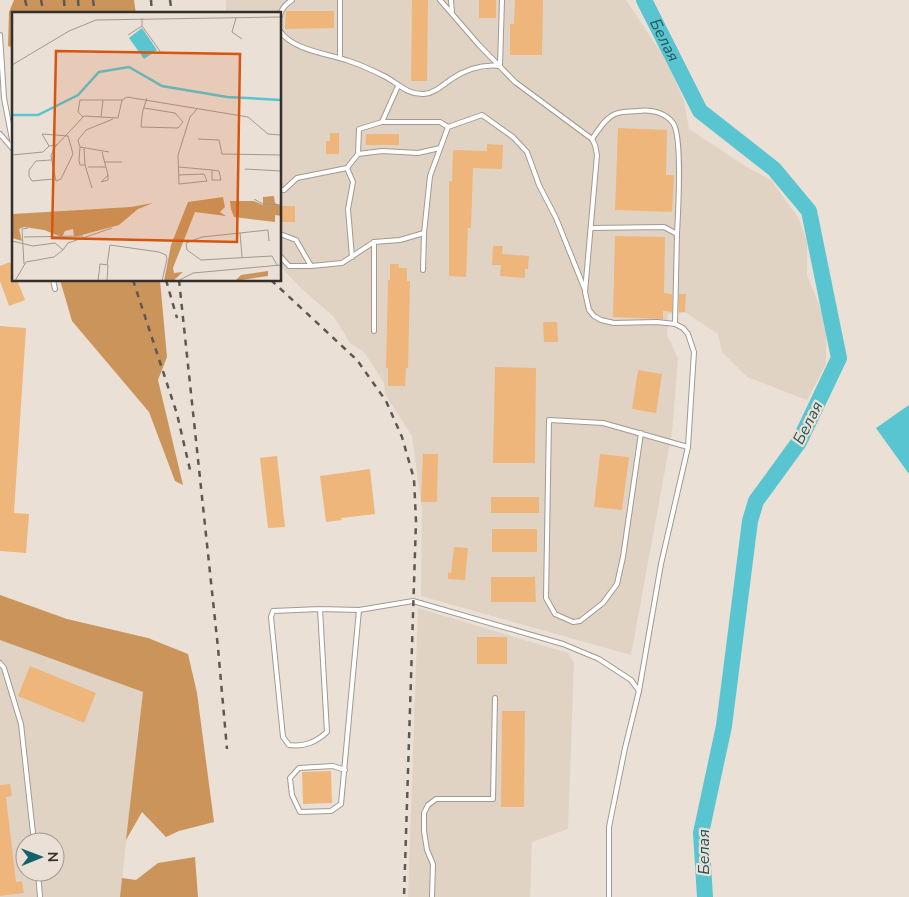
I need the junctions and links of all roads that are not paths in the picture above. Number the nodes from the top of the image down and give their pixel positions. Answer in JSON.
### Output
{"nodes":[{"id":1,"x":292,"y":0,"type":"edge"},
{"id":2,"x":340,"y":0,"type":"edge"},
{"id":3,"x":440,"y":0,"type":"edge"},
{"id":4,"x":451,"y":0,"type":"edge"},
{"id":5,"x":502,"y":0,"type":"edge"},
{"id":6,"x":285,"y":2,"type":"edge"},
{"id":7,"x":452,"y":14,"type":"junction"},
{"id":8,"x":281,"y":32,"type":"edge"},
{"id":9,"x":0,"y":35,"type":"edge"},
{"id":10,"x":340,"y":58,"type":"junction"},
{"id":11,"x":500,"y":66,"type":"junction"},
{"id":12,"x":398,"y":86,"type":"junction"},
{"id":13,"x":382,"y":122,"type":"junction"},
{"id":14,"x":448,"y":127,"type":"junction"},
{"id":15,"x":0,"y":134,"type":"edge"},
{"id":16,"x":592,"y":139,"type":"junction"},
{"id":17,"x":12,"y":140,"type":"edge"},
{"id":18,"x":12,"y":148,"type":"edge"},
{"id":19,"x":440,"y":148,"type":"junction"},
{"id":20,"x":358,"y":154,"type":"junction"},
{"id":21,"x":347,"y":168,"type":"junction"},
{"id":22,"x":281,"y":190,"type":"edge"},
{"id":23,"x":591,"y":228,"type":"junction"},
{"id":24,"x":424,"y":232,"type":"junction"},
{"id":25,"x":281,"y":234,"type":"edge"},
{"id":26,"x":677,"y":234,"type":"junction"},
{"id":27,"x":374,"y":242,"type":"junction"},
{"id":28,"x":281,"y":257,"type":"edge"},
{"id":29,"x":352,"y":257,"type":"junction"},
{"id":30,"x":311,"y":266,"type":"junction"},
{"id":31,"x":422,"y":270,"type":"dead end"},
{"id":32,"x":52,"y":281,"type":"edge"},
{"id":33,"x":55,"y":288,"type":"dead end"},
{"id":34,"x":586,"y":292,"type":"junction"},
{"id":35,"x":675,"y":324,"type":"junction"},
{"id":36,"x":374,"y":332,"type":"dead end"},
{"id":37,"x":641,"y":433,"type":"junction"},
{"id":38,"x":688,"y":447,"type":"junction"},
{"id":39,"x":320,"y":609,"type":"junction"},
{"id":40,"x":359,"y":610,"type":"junction"},
{"id":41,"x":0,"y":663,"type":"edge"},
{"id":42,"x":639,"y":691,"type":"junction"},
{"id":43,"x":495,"y":698,"type":"dead end"},
{"id":44,"x":345,"y":770,"type":"junction"},
{"id":45,"x":33,"y":832,"type":"edge"},
{"id":46,"x":39,"y":882,"type":"edge"},
{"id":47,"x":40,"y":897,"type":"edge"},
{"id":48,"x":432,"y":897,"type":"edge"},
{"id":49,"x":609,"y":897,"type":"edge"}],
"edges":[{"from":1,"to":6,"type":"lane"},
{"from":2,"to":10,"type":"lane"},
{"from":3,"to":7,"type":"lane"},
{"from":4,"to":7,"type":"lane"},
{"from":5,"to":11,"type":"lane"},
{"from":7,"to":11,"type":"lane"},
{"from":8,"to":10,"type":"lane"},
{"from":9,"to":17,"type":"lane"},
{"from":10,"to":12,"type":"lane"},
{"from":11,"to":12,"type":"lane"},
{"from":11,"to":16,"type":"lane"},
{"from":12,"to":13,"type":"lane"},
{"from":13,"to":14,"type":"lane"},
{"from":13,"to":20,"type":"lane"},
{"from":14,"to":19,"type":"lane"},
{"from":14,"to":34,"type":"lane"},
{"from":15,"to":18,"type":"lane"},
{"from":16,"to":23,"type":"lane"},
{"from":16,"to":26,"type":"lane"},
{"from":19,"to":20,"type":"lane"},
{"from":19,"to":24,"type":"lane"},
{"from":20,"to":21,"type":"lane"},
{"from":21,"to":22,"type":"lane"},
{"from":21,"to":29,"type":"lane"},
{"from":23,"to":26,"type":"lane"},
{"from":23,"to":34,"type":"lane"},
{"from":24,"to":27,"type":"lane"},
{"from":24,"to":31,"type":"lane"},
{"from":25,"to":30,"type":"lane"},
{"from":26,"to":35,"type":"lane"},
{"from":27,"to":29,"type":"lane"},
{"from":27,"to":36,"type":"lane"},
{"from":28,"to":30,"type":"lane"},
{"from":29,"to":30,"type":"lane"},
{"from":32,"to":33,"type":"lane"},
{"from":34,"to":35,"type":"lane"},
{"from":35,"to":38,"type":"lane"},
{"from":37,"to":37,"type":"lane"},
{"from":37,"to":38,"type":"lane"},
{"from":38,"to":42,"type":"lane"},
{"from":39,"to":39,"type":"lane"},
{"from":39,"to":40,"type":"lane"},
{"from":40,"to":42,"type":"lane"},
{"from":40,"to":44,"type":"lane"},
{"from":41,"to":45,"type":"lane"},
{"from":42,"to":49,"type":"lane"},
{"from":43,"to":48,"type":"lane"},
{"from":44,"to":44,"type":"lane"},
{"from":46,"to":47,"type":"lane"}]}
